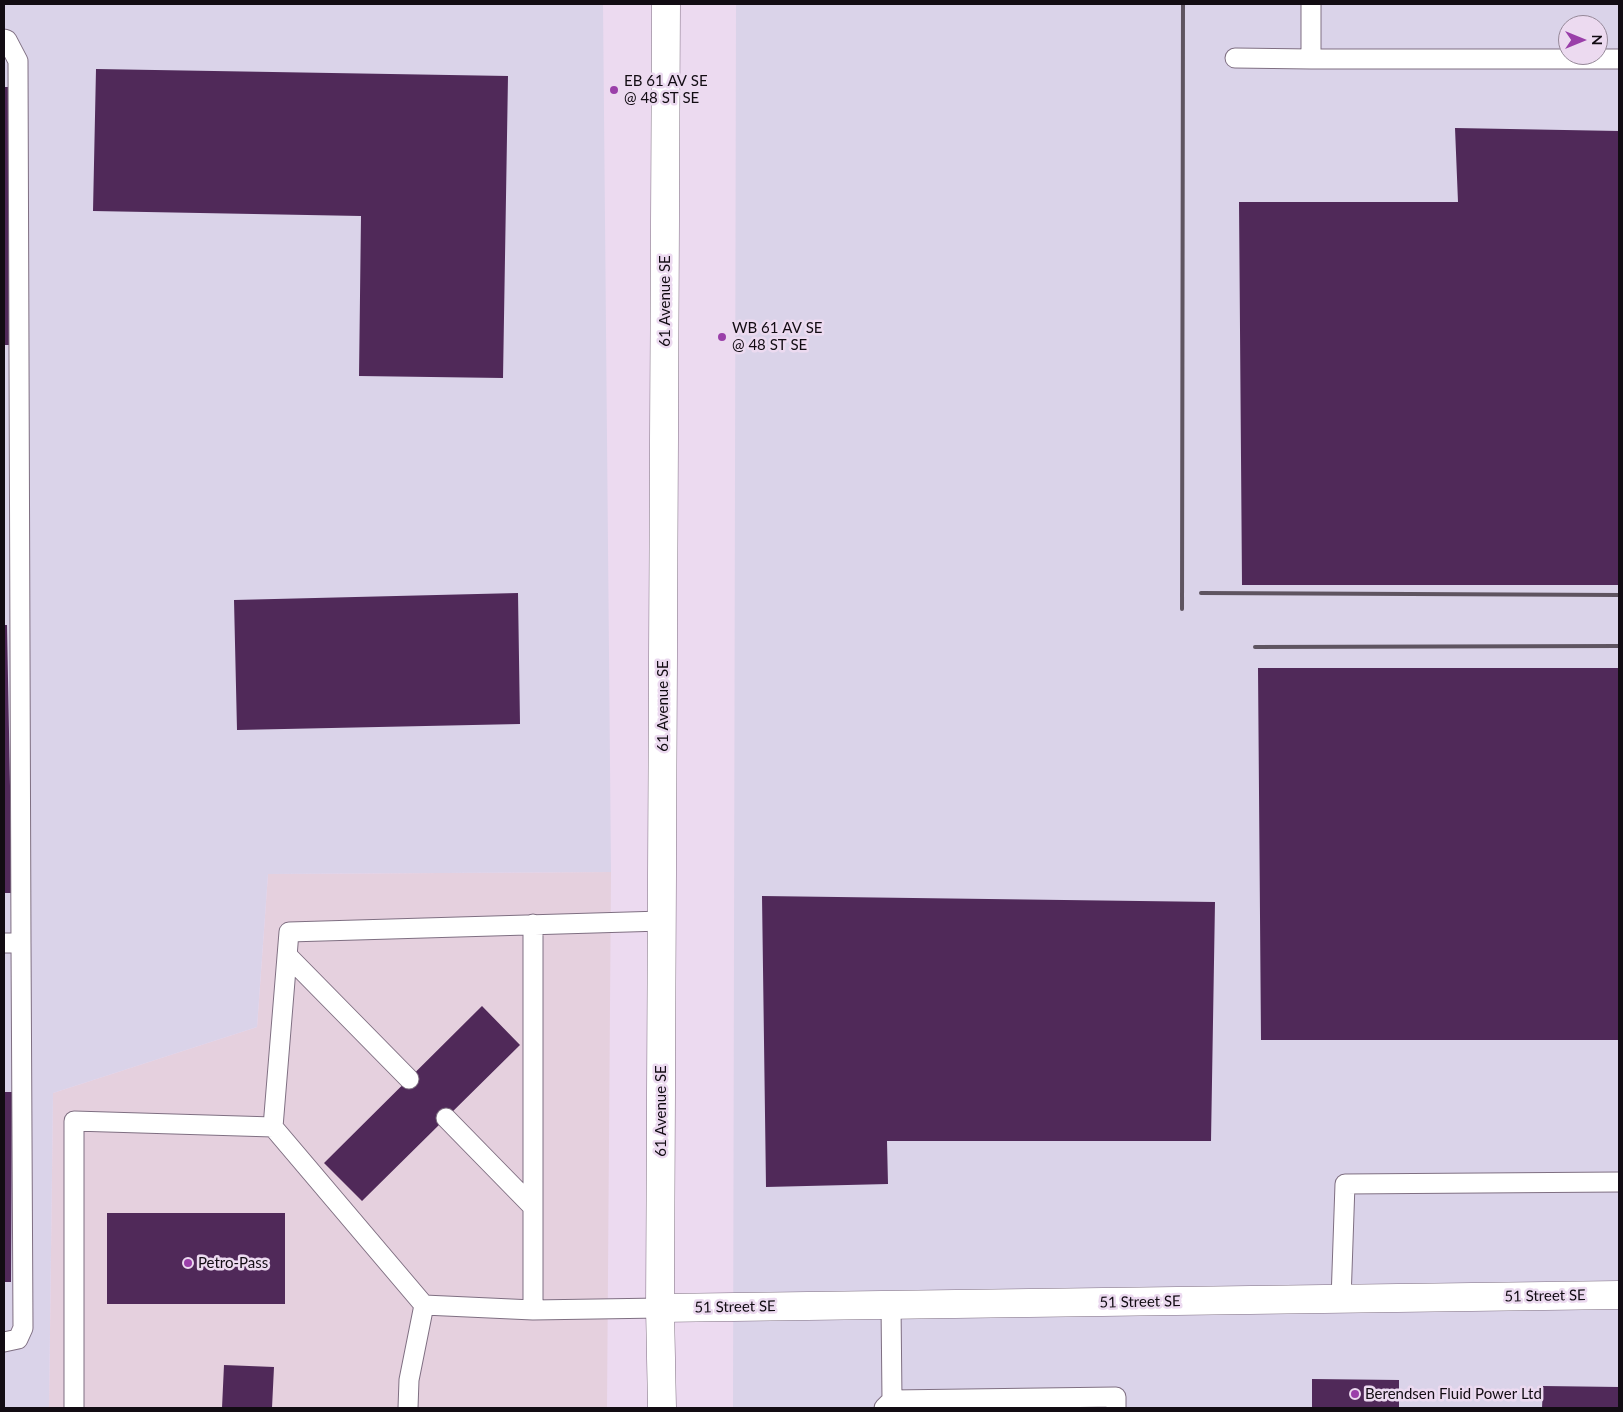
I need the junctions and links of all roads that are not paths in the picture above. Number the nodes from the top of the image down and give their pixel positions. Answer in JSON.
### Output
{"nodes":[{"id":1,"x":666,"y":4,"type":"edge"},
{"id":2,"x":1312,"y":4,"type":"edge"},
{"id":3,"x":4,"y":39,"type":"edge"},
{"id":4,"x":1235,"y":58,"type":"dead end"},
{"id":5,"x":1311,"y":58,"type":"junction"},
{"id":6,"x":1619,"y":59,"type":"edge"},
{"id":7,"x":11,"y":487,"type":"edge"},
{"id":8,"x":662,"y":921,"type":"junction"},
{"id":9,"x":533,"y":924,"type":"junction"},
{"id":10,"x":12,"y":943,"type":"edge"},
{"id":11,"x":287,"y":955,"type":"junction"},
{"id":12,"x":12,"y":1033,"type":"edge"},
{"id":13,"x":409,"y":1078,"type":"dead end"},
{"id":14,"x":446,"y":1118,"type":"dead end"},
{"id":15,"x":273,"y":1127,"type":"junction"},
{"id":16,"x":1619,"y":1182,"type":"edge"},
{"id":17,"x":533,"y":1208,"type":"junction"},
{"id":18,"x":1619,"y":1295,"type":"edge"},
{"id":19,"x":1342,"y":1300,"type":"junction"},
{"id":20,"x":424,"y":1305,"type":"junction"},
{"id":21,"x":891,"y":1305,"type":"junction"},
{"id":22,"x":660,"y":1308,"type":"junction"},
{"id":23,"x":533,"y":1310,"type":"junction"},
{"id":24,"x":4,"y":1342,"type":"edge"},
{"id":25,"x":888,"y":1404,"type":"edge"},
{"id":26,"x":74,"y":1408,"type":"edge"},
{"id":27,"x":408,"y":1408,"type":"edge"},
{"id":28,"x":662,"y":1408,"type":"edge"},
{"id":29,"x":1116,"y":1408,"type":"edge"}],
"edges":[{"from":1,"to":8,"type":"street","name":"61 Avenue SE"},
{"from":2,"to":5,"type":"lane"},
{"from":3,"to":7,"type":"lane"},
{"from":4,"to":5,"type":"lane"},
{"from":5,"to":6,"type":"lane"},
{"from":7,"to":10,"type":"lane"},
{"from":8,"to":9,"type":"lane"},
{"from":8,"to":22,"type":"street","name":"61 Avenue SE"},
{"from":9,"to":11,"type":"lane"},
{"from":9,"to":17,"type":"lane"},
{"from":10,"to":12,"type":"lane"},
{"from":11,"to":13,"type":"lane"},
{"from":11,"to":15,"type":"lane"},
{"from":12,"to":24,"type":"lane"},
{"from":14,"to":17,"type":"lane"},
{"from":15,"to":20,"type":"lane"},
{"from":15,"to":26,"type":"lane"},
{"from":16,"to":19,"type":"lane"},
{"from":17,"to":23,"type":"lane"},
{"from":18,"to":19,"type":"street","name":"51 Street SE"},
{"from":19,"to":21,"type":"street","name":"51 Street SE"},
{"from":20,"to":23,"type":"lane"},
{"from":20,"to":27,"type":"lane"},
{"from":21,"to":22,"type":"street","name":"51 Street SE"},
{"from":21,"to":25,"type":"lane"},
{"from":22,"to":23,"type":"lane"},
{"from":22,"to":28,"type":"street","name":"61 Avenue SE"},
{"from":25,"to":29,"type":"lane"}]}
